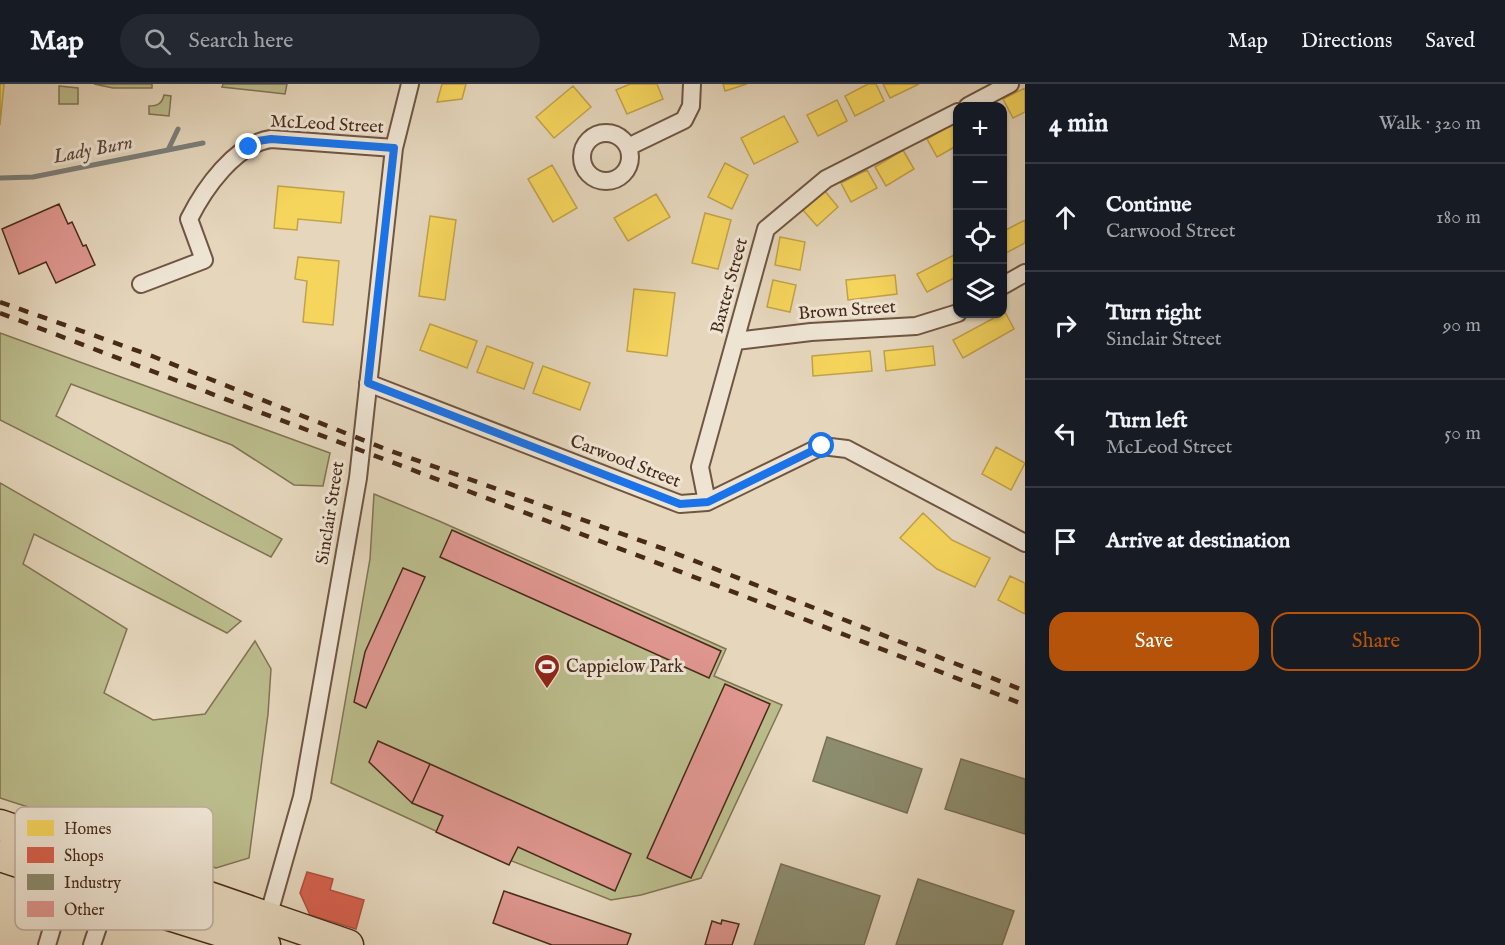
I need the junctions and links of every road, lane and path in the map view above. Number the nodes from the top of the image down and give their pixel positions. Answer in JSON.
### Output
{"nodes":[{"id":1,"x":410,"y":84,"type":"edge"},
{"id":2,"x":692,"y":84,"type":"edge"},
{"id":3,"x":1010,"y":84,"type":"edge"},
{"id":4,"x":976,"y":102,"type":"edge"},
{"id":5,"x":953,"y":114,"type":"edge"},
{"id":6,"x":628,"y":147,"type":"dead end"},
{"id":7,"x":394,"y":148,"type":"junction"},
{"id":8,"x":1025,"y":273,"type":"edge"},
{"id":9,"x":1007,"y":283,"type":"edge"},
{"id":10,"x":141,"y":284,"type":"dead end"},
{"id":11,"x":953,"y":313,"type":"edge"},
{"id":12,"x":736,"y":341,"type":"junction"},
{"id":13,"x":368,"y":383,"type":"junction"},
{"id":14,"x":708,"y":502,"type":"junction"},
{"id":15,"x":1025,"y":543,"type":"edge"},
{"id":16,"x":0,"y":825,"type":"edge"},
{"id":17,"x":15,"y":830,"type":"edge"},
{"id":18,"x":0,"y":856,"type":"edge"},
{"id":19,"x":15,"y":861,"type":"edge"},
{"id":20,"x":213,"y":911,"type":"edge"},
{"id":21,"x":213,"y":922,"type":"edge"},
{"id":22,"x":51,"y":930,"type":"edge"},
{"id":23,"x":98,"y":930,"type":"edge"},
{"id":24,"x":264,"y":935,"type":"edge"},
{"id":25,"x":47,"y":945,"type":"edge"},
{"id":26,"x":93,"y":945,"type":"edge"},
{"id":27,"x":348,"y":945,"type":"edge"}],
"edges":[{"from":1,"to":7,"type":"street","name":"Sinclair Street"},
{"from":2,"to":6,"type":"street"},
{"from":3,"to":4,"type":"street"},
{"from":5,"to":12,"type":"street","name":"Baxter Street"},
{"from":7,"to":10,"type":"street","name":"McLeod Street"},
{"from":7,"to":13,"type":"street","name":"Sinclair Street"},
{"from":8,"to":9,"type":"street"},
{"from":11,"to":12,"type":"street","name":"Brown Street"},
{"from":12,"to":14,"type":"street","name":"Baxter Street"},
{"from":13,"to":14,"type":"street","name":"Carwood Street"},
{"from":13,"to":24,"type":"street","name":"Sinclair Street"},
{"from":14,"to":15,"type":"street","name":"Carwood Street"},
{"from":16,"to":17,"type":"highway"},
{"from":18,"to":19,"type":"highway"},
{"from":20,"to":24,"type":"highway"},
{"from":21,"to":24,"type":"highway"},
{"from":22,"to":25,"type":"street"},
{"from":23,"to":26,"type":"street"},
{"from":24,"to":27,"type":"highway"}]}
